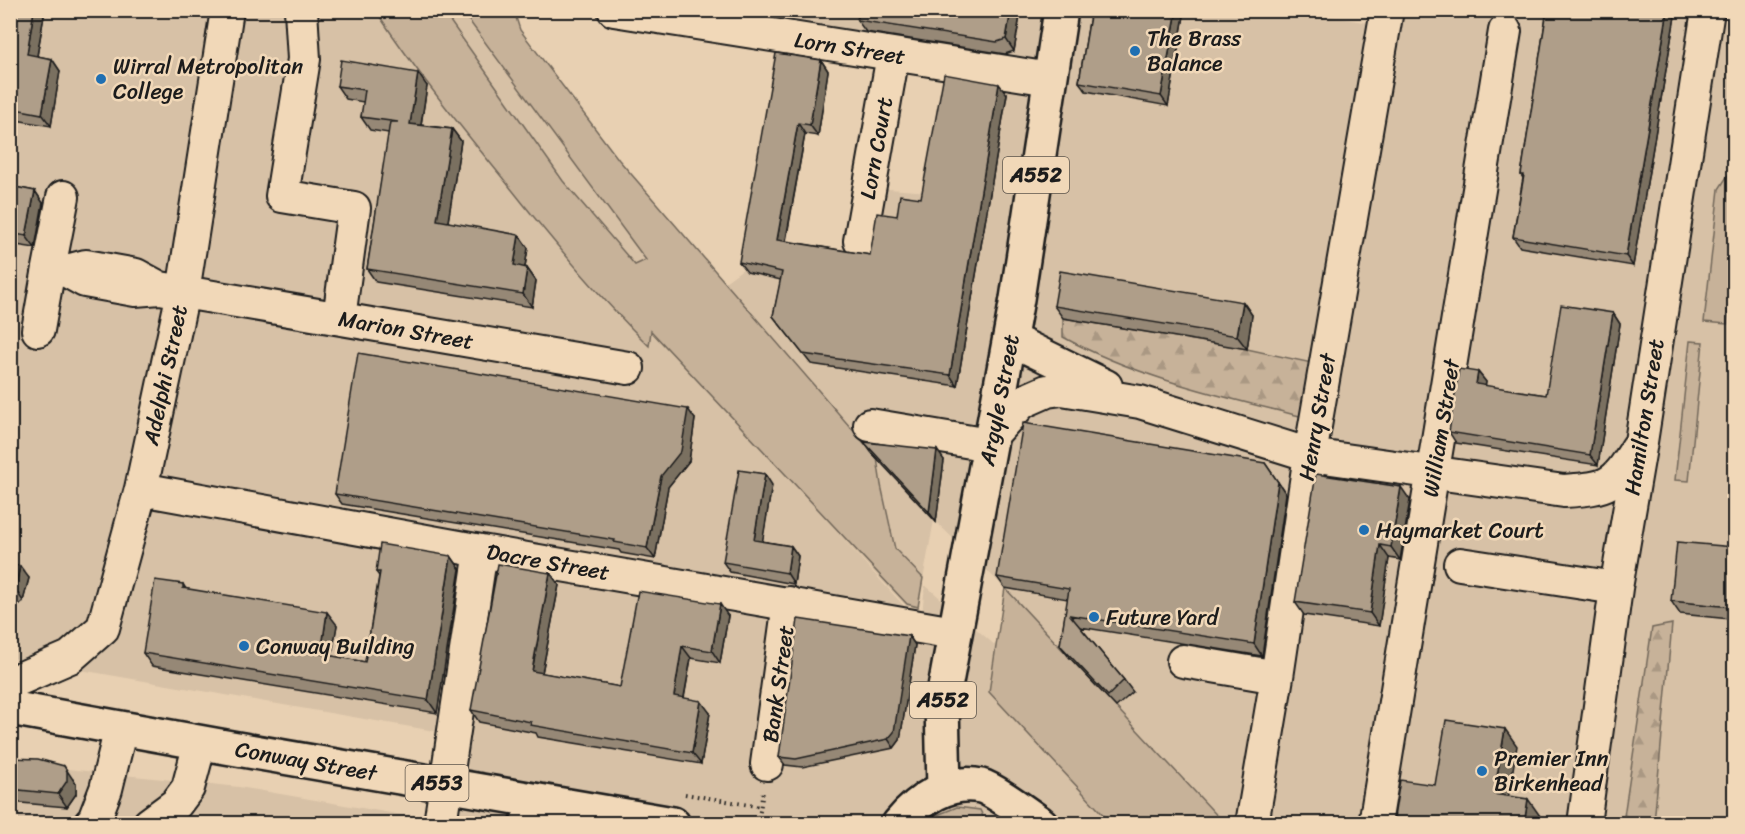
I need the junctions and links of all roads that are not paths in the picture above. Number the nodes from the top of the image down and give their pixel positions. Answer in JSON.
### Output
{"nodes":[{"id":1,"x":227,"y":10,"type":"edge"},
{"id":2,"x":301,"y":10,"type":"edge"},
{"id":3,"x":614,"y":10,"type":"edge"},
{"id":4,"x":1061,"y":10,"type":"edge"},
{"id":5,"x":1387,"y":10,"type":"edge"},
{"id":6,"x":1708,"y":10,"type":"edge"},
{"id":7,"x":1505,"y":32,"type":"dead end"},
{"id":8,"x":893,"y":55,"type":"junction"},
{"id":9,"x":1050,"y":79,"type":"junction"},
{"id":10,"x":63,"y":196,"type":"dead end"},
{"id":11,"x":860,"y":241,"type":"dead end"},
{"id":12,"x":58,"y":269,"type":"junction"},
{"id":13,"x":172,"y":290,"type":"junction"},
{"id":14,"x":339,"y":318,"type":"junction"},
{"id":15,"x":38,"y":330,"type":"dead end"},
{"id":16,"x":1010,"y":339,"type":"junction"},
{"id":17,"x":628,"y":368,"type":"dead end"},
{"id":18,"x":1140,"y":402,"type":"junction"},
{"id":19,"x":870,"y":425,"type":"dead end"},
{"id":20,"x":990,"y":440,"type":"junction"},
{"id":21,"x":1641,"y":442,"type":"junction"},
{"id":22,"x":1310,"y":455,"type":"junction"},
{"id":23,"x":1434,"y":473,"type":"junction"},
{"id":24,"x":141,"y":489,"type":"junction"},
{"id":25,"x":481,"y":551,"type":"junction"},
{"id":26,"x":1460,"y":564,"type":"dead end"},
{"id":27,"x":1616,"y":588,"type":"junction"},
{"id":28,"x":789,"y":603,"type":"junction"},
{"id":29,"x":957,"y":623,"type":"junction"},
{"id":30,"x":1183,"y":661,"type":"dead end"},
{"id":31,"x":1277,"y":676,"type":"junction"},
{"id":32,"x":14,"y":704,"type":"edge"},
{"id":33,"x":121,"y":728,"type":"junction"},
{"id":34,"x":200,"y":742,"type":"junction"},
{"id":35,"x":767,"y":764,"type":"dead end"},
{"id":36,"x":447,"y":785,"type":"junction"},
{"id":37,"x":944,"y":789,"type":"junction"},
{"id":38,"x":1007,"y":810,"type":"edge"},
{"id":39,"x":534,"y":813,"type":"edge"},
{"id":40,"x":90,"y":824,"type":"edge"},
{"id":41,"x":149,"y":824,"type":"edge"},
{"id":42,"x":440,"y":824,"type":"edge"},
{"id":43,"x":673,"y":824,"type":"edge"},
{"id":44,"x":899,"y":824,"type":"edge"},
{"id":45,"x":1041,"y":824,"type":"edge"},
{"id":46,"x":1252,"y":824,"type":"edge"},
{"id":47,"x":1375,"y":824,"type":"edge"},
{"id":48,"x":1584,"y":824,"type":"edge"}],
"edges":[{"from":1,"to":13,"type":"street","name":"Adelphi Street"},
{"from":2,"to":14,"type":"street"},
{"from":3,"to":8,"type":"street","name":"Lorn Street"},
{"from":4,"to":9,"type":"main road","name":"Argyle Street","number":"A552"},
{"from":5,"to":22,"type":"street","name":"Henry Street"},
{"from":6,"to":21,"type":"street","name":"Hamilton Street"},
{"from":7,"to":23,"type":"street","name":"William Street"},
{"from":8,"to":9,"type":"street","name":"Lorn Street"},
{"from":8,"to":11,"type":"street","name":"Lorn Court"},
{"from":9,"to":16,"type":"main road","name":"Argyle Street","number":"A552"},
{"from":10,"to":12,"type":"street"},
{"from":12,"to":13,"type":"street","name":"Marion Street"},
{"from":12,"to":15,"type":"street"},
{"from":13,"to":14,"type":"street","name":"Marion Street"},
{"from":13,"to":24,"type":"street","name":"Adelphi Street"},
{"from":14,"to":17,"type":"street","name":"Marion Street"},
{"from":16,"to":18,"type":"street"},
{"from":16,"to":20,"type":"main road","name":"Argyle Street","number":"A552"},
{"from":18,"to":20,"type":"street"},
{"from":18,"to":22,"type":"street"},
{"from":19,"to":20,"type":"street"},
{"from":20,"to":29,"type":"main road","name":"Argyle Street","number":"A552"},
{"from":21,"to":23,"type":"street"},
{"from":21,"to":27,"type":"street","name":"Hamilton Street"},
{"from":22,"to":23,"type":"street"},
{"from":22,"to":31,"type":"street","name":"Henry Street"},
{"from":23,"to":47,"type":"street","name":"William Street"},
{"from":24,"to":25,"type":"street","name":"Dacre Street"},
{"from":24,"to":32,"type":"street","name":"Adelphi Street"},
{"from":25,"to":28,"type":"street","name":"Dacre Street"},
{"from":25,"to":36,"type":"street"},
{"from":26,"to":27,"type":"street"},
{"from":27,"to":48,"type":"street","name":"Hamilton Street"},
{"from":28,"to":29,"type":"street","name":"Dacre Street"},
{"from":28,"to":35,"type":"street","name":"Bank Street"},
{"from":29,"to":37,"type":"main road","name":"Argyle Street","number":"A552"},
{"from":30,"to":31,"type":"street"},
{"from":31,"to":46,"type":"street","name":"Henry Street"},
{"from":32,"to":33,"type":"main road","name":"Conway Street","number":"A553"},
{"from":33,"to":34,"type":"main road","name":"Conway Street","number":"A553"},
{"from":33,"to":40,"type":"street"},
{"from":34,"to":36,"type":"main road","name":"Conway Street","number":"A553"},
{"from":34,"to":41,"type":"street"},
{"from":36,"to":39,"type":"main road","name":"Conway Street","number":"A553"},
{"from":36,"to":42,"type":"street"},
{"from":37,"to":38,"type":"main road"},
{"from":37,"to":44,"type":"main road"},
{"from":38,"to":45,"type":"main road"},
{"from":39,"to":43,"type":"main road","name":"Conway Street","number":"A553"}]}
